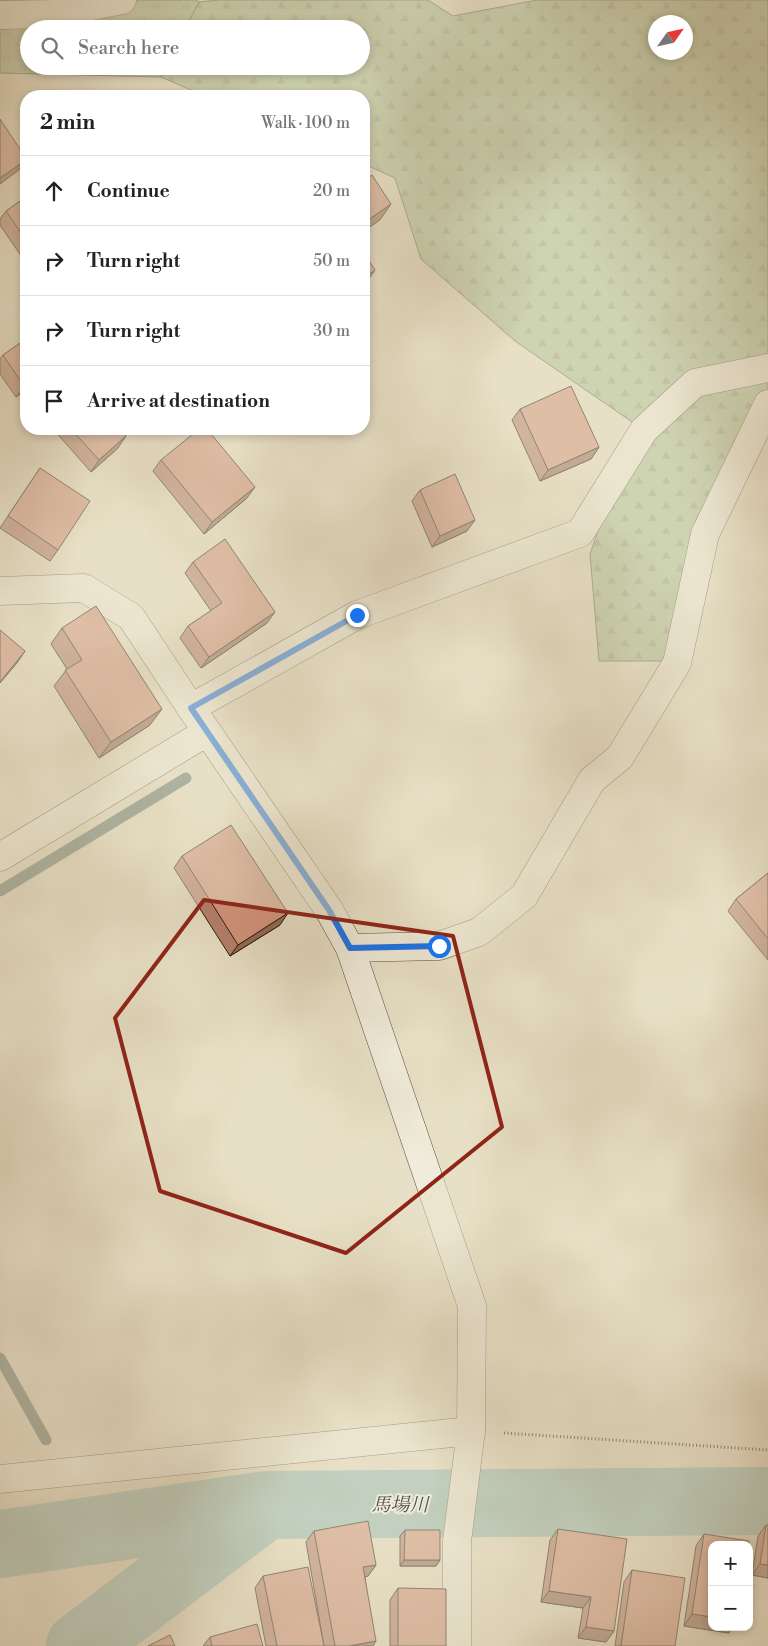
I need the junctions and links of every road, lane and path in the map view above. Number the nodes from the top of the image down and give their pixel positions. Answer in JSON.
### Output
{"nodes":[{"id":1,"x":122,"y":0,"type":"edge"},
{"id":2,"x":0,"y":14,"type":"edge"},
{"id":3,"x":768,"y":368,"type":"edge"},
{"id":4,"x":768,"y":404,"type":"edge"},
{"id":5,"x":0,"y":591,"type":"edge"},
{"id":6,"x":191,"y":708,"type":"junction"},
{"id":7,"x":207,"y":732,"type":"junction"},
{"id":8,"x":0,"y":857,"type":"edge"},
{"id":9,"x":350,"y":948,"type":"junction"},
{"id":10,"x":471,"y":1430,"type":"junction"},
{"id":11,"x":768,"y":1450,"type":"edge"},
{"id":12,"x":0,"y":1479,"type":"edge"},
{"id":13,"x":457,"y":1646,"type":"edge"}],
"edges":[{"from":1,"to":2,"type":"street"},
{"from":3,"to":6,"type":"street"},
{"from":4,"to":9,"type":"street"},
{"from":5,"to":6,"type":"street"},
{"from":6,"to":7,"type":"street"},
{"from":7,"to":8,"type":"street"},
{"from":7,"to":9,"type":"street"},
{"from":9,"to":10,"type":"street"},
{"from":10,"to":11,"type":"path"},
{"from":10,"to":12,"type":"street"},
{"from":10,"to":13,"type":"street"}]}
